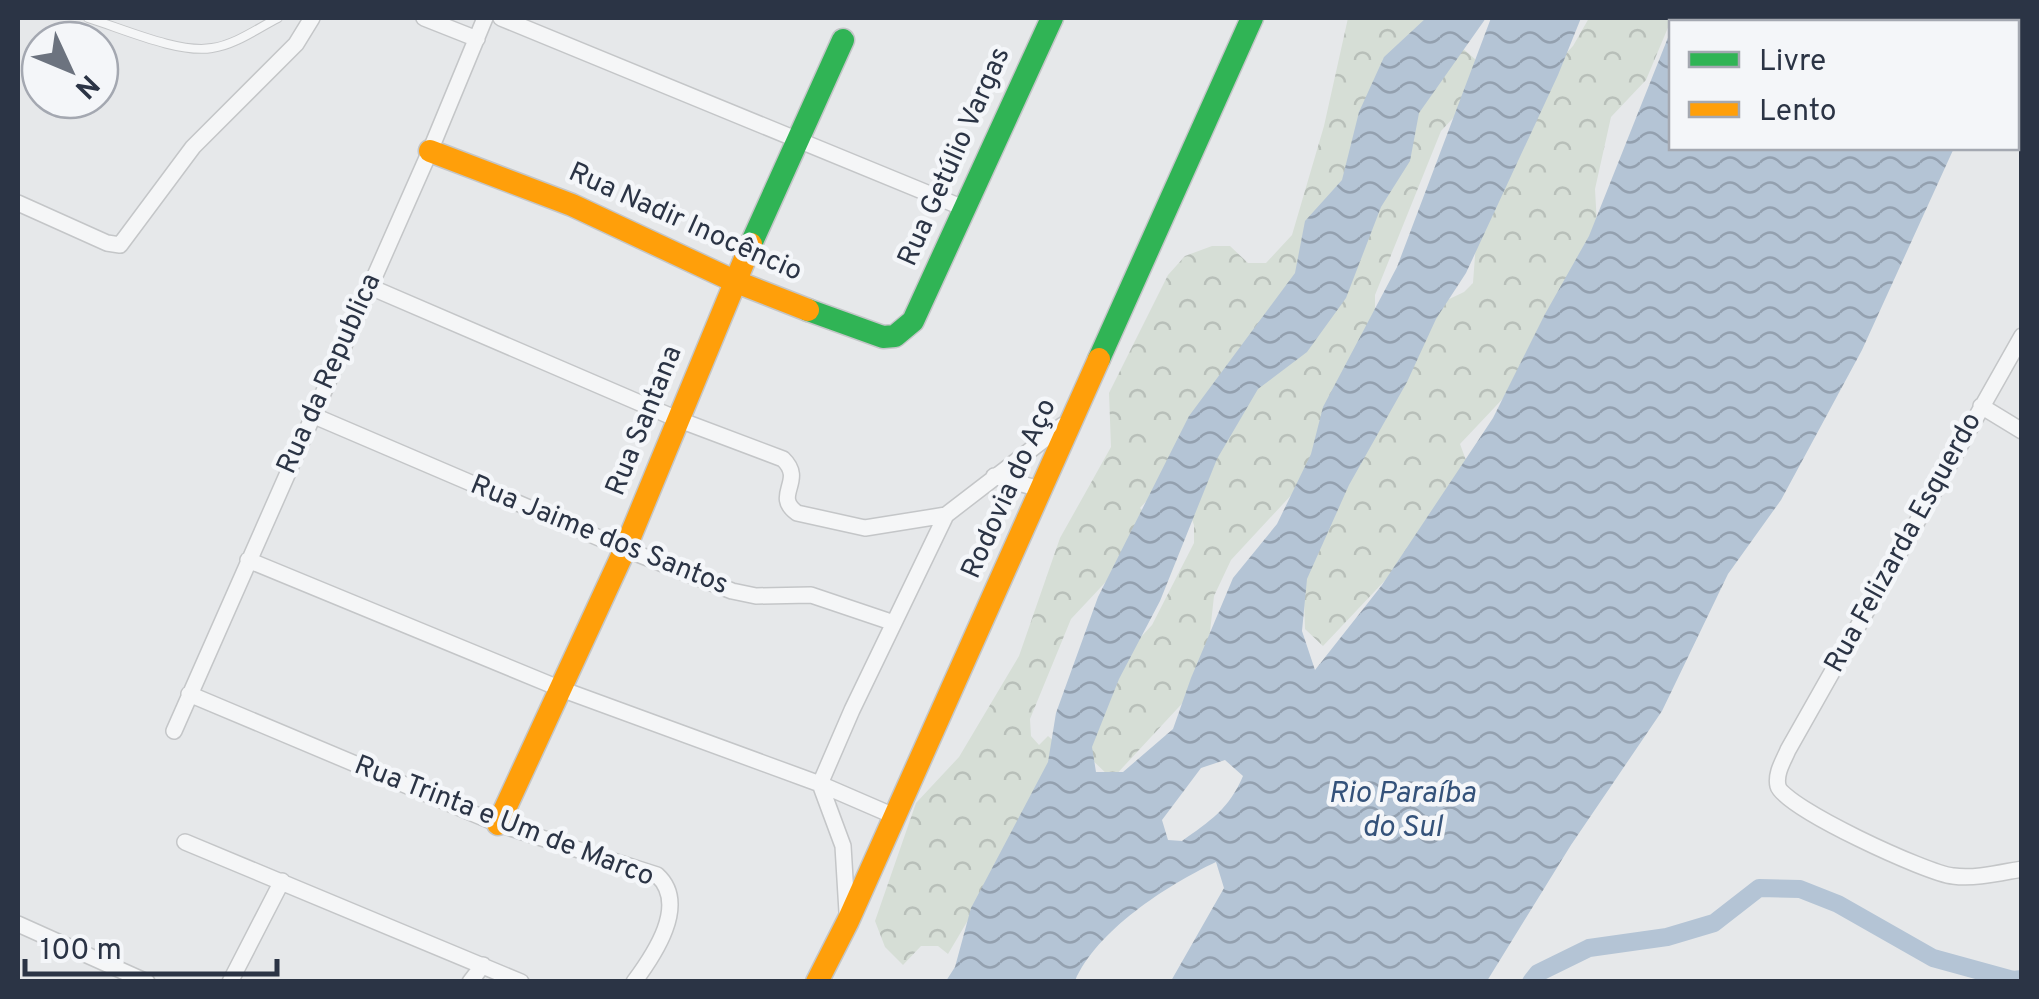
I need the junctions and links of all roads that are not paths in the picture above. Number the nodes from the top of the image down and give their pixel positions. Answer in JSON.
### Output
{"nodes":[{"id":1,"x":88,"y":18,"type":"edge"},
{"id":2,"x":278,"y":18,"type":"edge"},
{"id":3,"x":312,"y":18,"type":"edge"},
{"id":4,"x":424,"y":18,"type":"edge"},
{"id":5,"x":485,"y":18,"type":"edge"},
{"id":6,"x":501,"y":18,"type":"edge"},
{"id":7,"x":1052,"y":18,"type":"edge"},
{"id":8,"x":1252,"y":18,"type":"edge"},
{"id":9,"x":476,"y":39,"type":"junction"},
{"id":10,"x":843,"y":40,"type":"dead end"},
{"id":11,"x":796,"y":141,"type":"junction"},
{"id":12,"x":430,"y":151,"type":"junction"},
{"id":13,"x":18,"y":204,"type":"edge"},
{"id":14,"x":966,"y":209,"type":"junction"},
{"id":15,"x":734,"y":281,"type":"junction"},
{"id":16,"x":368,"y":286,"type":"junction"},
{"id":17,"x":913,"y":321,"type":"joint"},
{"id":18,"x":2022,"y":336,"type":"edge"},
{"id":19,"x":1981,"y":406,"type":"junction"},
{"id":20,"x":1077,"y":414,"type":"junction"},
{"id":21,"x":312,"y":415,"type":"junction"},
{"id":22,"x":677,"y":419,"type":"junction"},
{"id":23,"x":2022,"y":431,"type":"edge"},
{"id":24,"x":994,"y":476,"type":"junction"},
{"id":25,"x":1043,"y":490,"type":"junction"},
{"id":26,"x":946,"y":515,"type":"junction"},
{"id":27,"x":624,"y":549,"type":"junction"},
{"id":28,"x":248,"y":560,"type":"junction"},
{"id":29,"x":894,"y":623,"type":"junction"},
{"id":30,"x":561,"y":689,"type":"junction"},
{"id":31,"x":189,"y":694,"type":"junction"},
{"id":32,"x":174,"y":731,"type":"dead end"},
{"id":33,"x":820,"y":784,"type":"junction"},
{"id":34,"x":894,"y":816,"type":"junction"},
{"id":35,"x":498,"y":824,"type":"junction"},
{"id":36,"x":185,"y":842,"type":"dead end"},
{"id":37,"x":2022,"y":869,"type":"edge"},
{"id":38,"x":282,"y":881,"type":"junction"},
{"id":39,"x":848,"y":921,"type":"junction"},
{"id":40,"x":18,"y":924,"type":"edge"},
{"id":41,"x":483,"y":965,"type":"junction"},
{"id":42,"x":147,"y":982,"type":"edge"},
{"id":43,"x":230,"y":982,"type":"edge"},
{"id":44,"x":470,"y":982,"type":"edge"},
{"id":45,"x":521,"y":982,"type":"edge"},
{"id":46,"x":634,"y":982,"type":"edge"},
{"id":47,"x":817,"y":982,"type":"edge"}],
"edges":[{"from":1,"to":2,"type":"lane"},
{"from":3,"to":13,"type":"street"},
{"from":4,"to":9,"type":"street"},
{"from":5,"to":9,"type":"street","name":"Rua da Republica"},
{"from":6,"to":11,"type":"street"},
{"from":7,"to":14,"type":"main road","name":"Rua Getúlio Vargas"},
{"from":8,"to":20,"type":"main road","name":"Rodovia do Aço"},
{"from":9,"to":12,"type":"street","name":"Rua da Republica"},
{"from":10,"to":11,"type":"main road","name":"Rua Santana"},
{"from":11,"to":14,"type":"street"},
{"from":11,"to":15,"type":"main road","name":"Rua Santana"},
{"from":12,"to":15,"type":"main road","name":"Rua Nadir Inocêncio"},
{"from":12,"to":16,"type":"street","name":"Rua da Republica"},
{"from":14,"to":17,"type":"main road","name":"Rua Getúlio Vargas"},
{"from":15,"to":17,"type":"main road","name":"Rua Nadir Inocêncio"},
{"from":15,"to":22,"type":"main road","name":"Rua Santana"},
{"from":16,"to":21,"type":"street","name":"Rua da Republica"},
{"from":16,"to":22,"type":"street"},
{"from":18,"to":19,"type":"street","name":"Rua Felizarda Esquerdo"},
{"from":19,"to":23,"type":"street"},
{"from":19,"to":37,"type":"street","name":"Rua Felizarda Esquerdo"},
{"from":20,"to":24,"type":"street"},
{"from":20,"to":25,"type":"main road","name":"Rodovia do Aço"},
{"from":21,"to":27,"type":"street","name":"Rua Jaime dos Santos"},
{"from":21,"to":28,"type":"street","name":"Rua da Republica"},
{"from":22,"to":26,"type":"street"},
{"from":22,"to":27,"type":"main road","name":"Rua Santana"},
{"from":24,"to":25,"type":"street"},
{"from":24,"to":26,"type":"street"},
{"from":25,"to":34,"type":"main road","name":"Rodovia do Aço"},
{"from":26,"to":29,"type":"street"},
{"from":27,"to":29,"type":"street","name":"Rua Jaime dos Santos"},
{"from":27,"to":30,"type":"main road","name":"Rua Santana"},
{"from":28,"to":30,"type":"street"},
{"from":28,"to":31,"type":"street","name":"Rua da Republica"},
{"from":29,"to":33,"type":"street"},
{"from":30,"to":33,"type":"street"},
{"from":30,"to":35,"type":"main road","name":"Rua Santana"},
{"from":31,"to":32,"type":"street","name":"Rua da Republica"},
{"from":31,"to":35,"type":"street","name":"Rua Trinta e Um de Marco"},
{"from":33,"to":34,"type":"street"},
{"from":33,"to":39,"type":"street"},
{"from":34,"to":39,"type":"main road","name":"Rodovia do Aço"},
{"from":35,"to":46,"type":"street","name":"Rua Trinta e Um de Marco"},
{"from":36,"to":38,"type":"street"},
{"from":38,"to":41,"type":"street"},
{"from":38,"to":43,"type":"street"},
{"from":39,"to":47,"type":"main road","name":"Rodovia do Aço"},
{"from":40,"to":42,"type":"street"},
{"from":41,"to":44,"type":"street"},
{"from":41,"to":45,"type":"street"}]}
